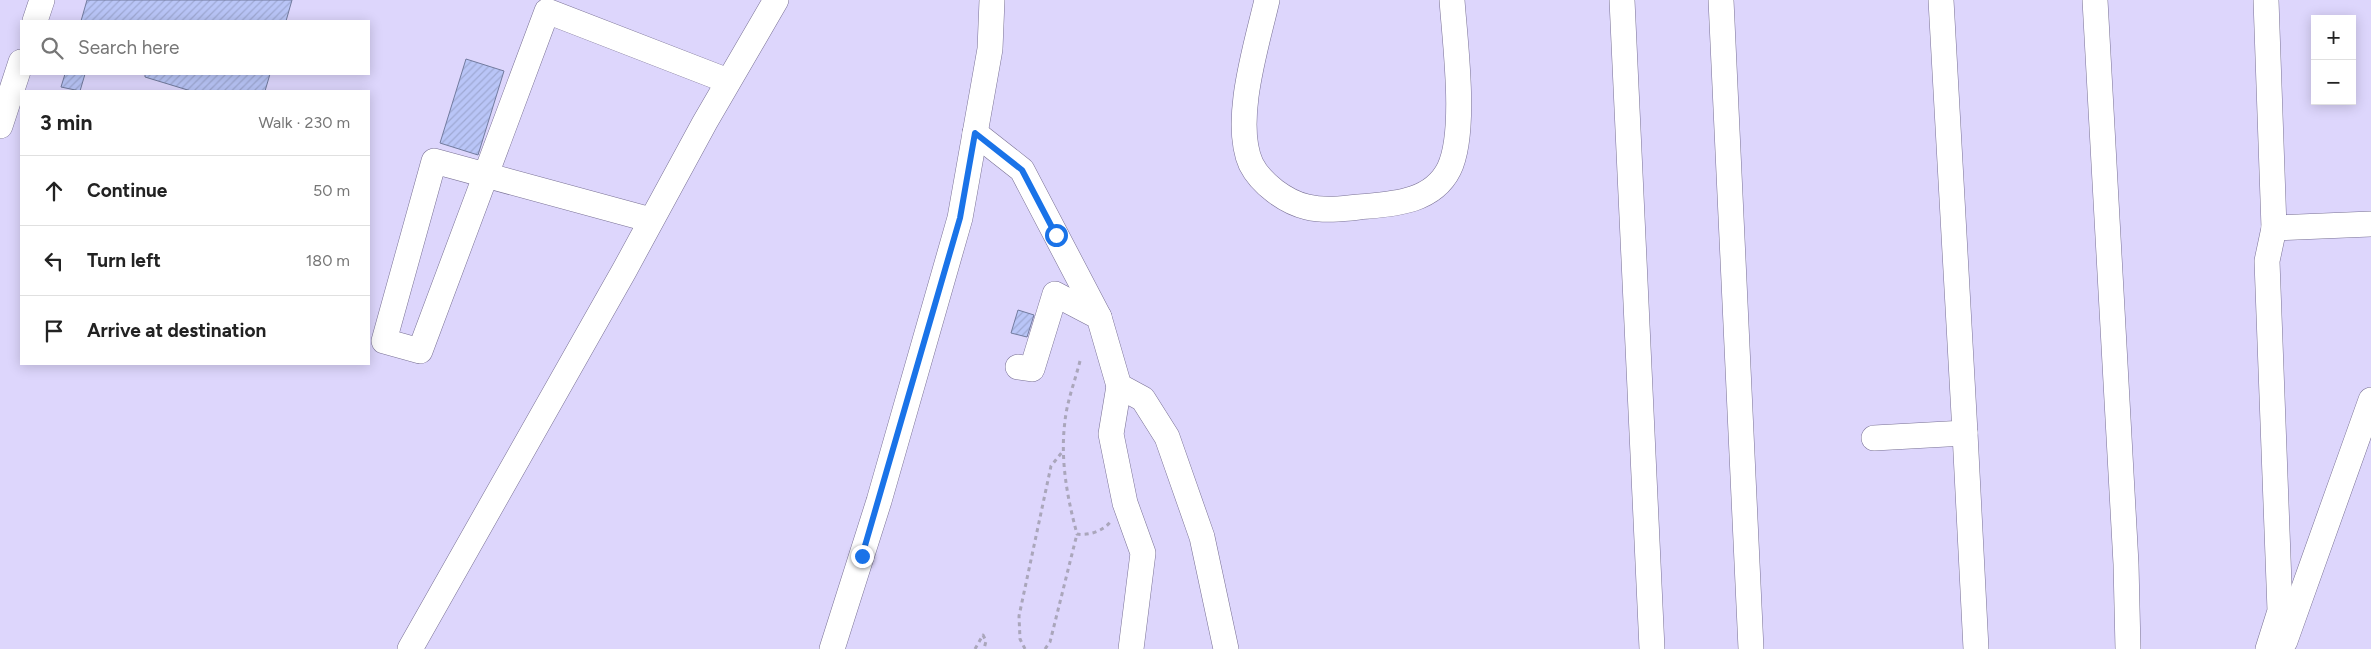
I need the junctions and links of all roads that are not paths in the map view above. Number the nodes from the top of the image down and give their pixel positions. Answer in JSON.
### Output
{"nodes":[{"id":1,"x":42,"y":0,"type":"edge"},
{"id":2,"x":776,"y":0,"type":"edge"},
{"id":3,"x":992,"y":0,"type":"edge"},
{"id":4,"x":1267,"y":0,"type":"edge"},
{"id":5,"x":1452,"y":0,"type":"edge"},
{"id":6,"x":1622,"y":0,"type":"edge"},
{"id":7,"x":1721,"y":0,"type":"edge"},
{"id":8,"x":1942,"y":0,"type":"edge"},
{"id":9,"x":2095,"y":0,"type":"edge"},
{"id":10,"x":2266,"y":0,"type":"edge"},
{"id":11,"x":35,"y":20,"type":"edge"},
{"id":12,"x":20,"y":65,"type":"edge"},
{"id":13,"x":728,"y":81,"type":"junction"},
{"id":14,"x":0,"y":126,"type":"edge"},
{"id":15,"x":975,"y":133,"type":"junction"},
{"id":16,"x":485,"y":175,"type":"junction"},
{"id":17,"x":651,"y":220,"type":"junction"},
{"id":18,"x":2371,"y":224,"type":"edge"},
{"id":19,"x":2274,"y":228,"type":"junction"},
{"id":20,"x":1099,"y":317,"type":"junction"},
{"id":21,"x":1018,"y":368,"type":"dead end"},
{"id":22,"x":1120,"y":386,"type":"junction"},
{"id":23,"x":2371,"y":400,"type":"edge"},
{"id":24,"x":1965,"y":433,"type":"junction"},
{"id":25,"x":1874,"y":438,"type":"dead end"},
{"id":26,"x":410,"y":649,"type":"edge"},
{"id":27,"x":832,"y":649,"type":"edge"},
{"id":28,"x":1131,"y":649,"type":"edge"},
{"id":29,"x":1226,"y":649,"type":"edge"},
{"id":30,"x":1652,"y":649,"type":"edge"},
{"id":31,"x":1751,"y":649,"type":"edge"},
{"id":32,"x":1976,"y":649,"type":"edge"},
{"id":33,"x":2128,"y":649,"type":"edge"},
{"id":34,"x":2268,"y":649,"type":"edge"},
{"id":35,"x":2282,"y":649,"type":"edge"}],
"edges":[{"from":1,"to":11,"type":"lane"},
{"from":2,"to":13,"type":"lane"},
{"from":3,"to":15,"type":"lane"},
{"from":4,"to":5,"type":"lane"},
{"from":6,"to":30,"type":"lane"},
{"from":7,"to":31,"type":"lane"},
{"from":8,"to":24,"type":"lane"},
{"from":9,"to":33,"type":"lane"},
{"from":10,"to":19,"type":"lane"},
{"from":12,"to":14,"type":"lane"},
{"from":13,"to":16,"type":"lane"},
{"from":13,"to":17,"type":"lane"},
{"from":15,"to":20,"type":"lane"},
{"from":15,"to":27,"type":"lane"},
{"from":16,"to":16,"type":"lane"},
{"from":16,"to":17,"type":"lane"},
{"from":17,"to":26,"type":"lane"},
{"from":18,"to":19,"type":"lane"},
{"from":19,"to":34,"type":"lane"},
{"from":20,"to":21,"type":"lane"},
{"from":20,"to":22,"type":"lane"},
{"from":22,"to":28,"type":"lane"},
{"from":22,"to":29,"type":"lane"},
{"from":23,"to":35,"type":"lane"},
{"from":24,"to":25,"type":"lane"},
{"from":24,"to":32,"type":"lane"}]}
